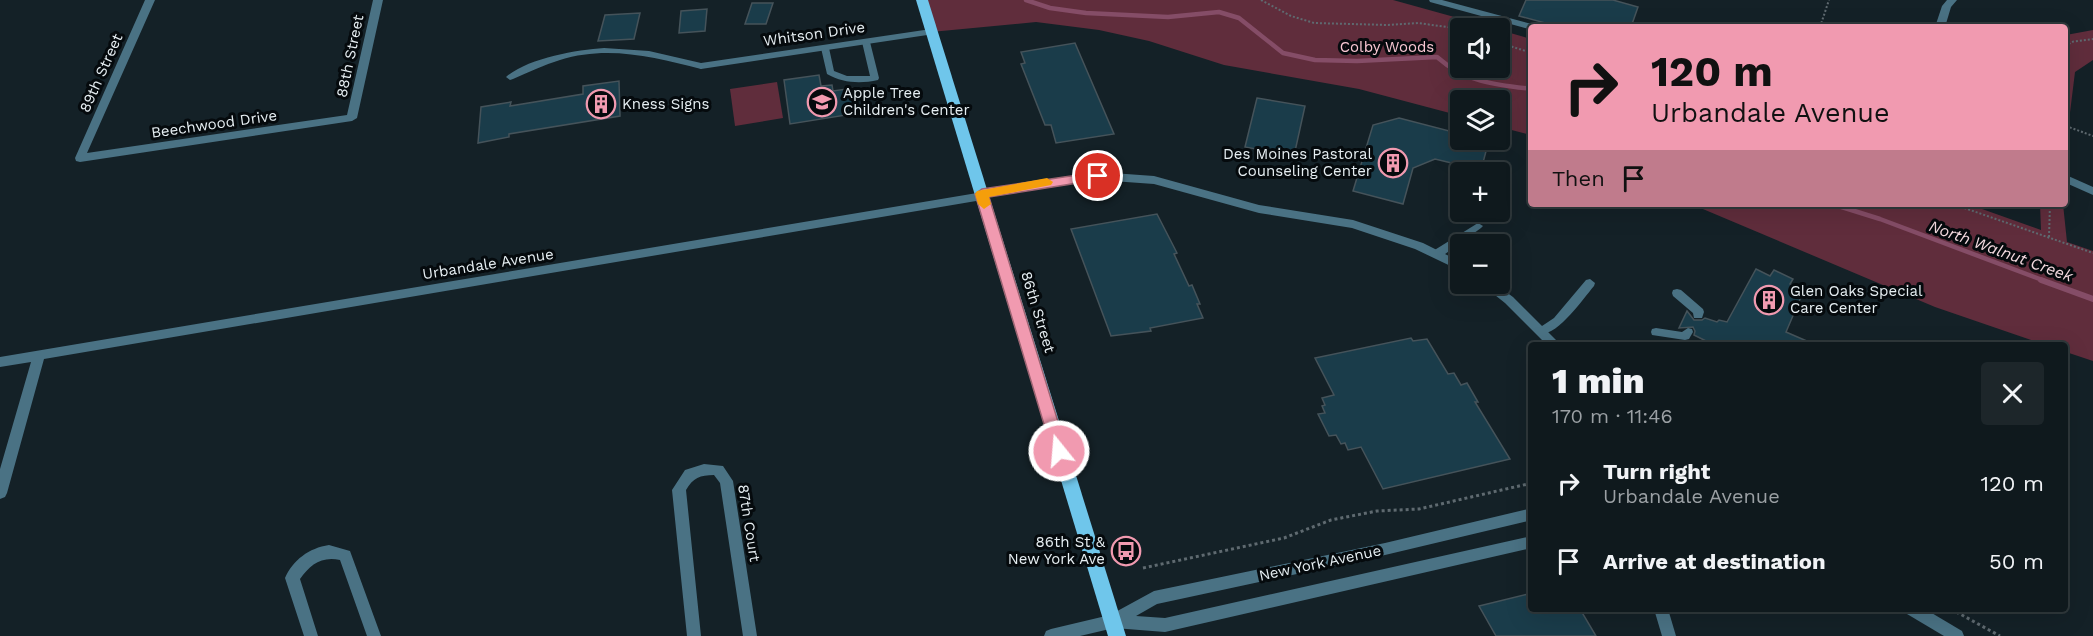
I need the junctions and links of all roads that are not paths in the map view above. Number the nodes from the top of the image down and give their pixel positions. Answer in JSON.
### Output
{"nodes":[{"id":1,"x":150,"y":0,"type":"edge"},
{"id":2,"x":378,"y":0,"type":"edge"},
{"id":3,"x":922,"y":0,"type":"edge"},
{"id":4,"x":1433,"y":0,"type":"edge"},
{"id":5,"x":1952,"y":0,"type":"edge"},
{"id":6,"x":1941,"y":24,"type":"edge"},
{"id":7,"x":1528,"y":26,"type":"edge"},
{"id":8,"x":931,"y":32,"type":"junction"},
{"id":9,"x":866,"y":42,"type":"junction"},
{"id":10,"x":825,"y":48,"type":"junction"},
{"id":11,"x":700,"y":66,"type":"joint"},
{"id":12,"x":510,"y":77,"type":"dead end"},
{"id":13,"x":352,"y":118,"type":"joint"},
{"id":14,"x":80,"y":158,"type":"joint"},
{"id":15,"x":2068,"y":180,"type":"edge"},
{"id":16,"x":2093,"y":191,"type":"edge"},
{"id":17,"x":982,"y":195,"type":"junction"},
{"id":18,"x":1478,"y":226,"type":"dead end"},
{"id":19,"x":1437,"y":254,"type":"junction"},
{"id":20,"x":1450,"y":261,"type":"edge"},
{"id":21,"x":1590,"y":283,"type":"dead end"},
{"id":22,"x":1677,"y":293,"type":"dead end"},
{"id":23,"x":1501,"y":294,"type":"edge"},
{"id":24,"x":1698,"y":315,"type":"dead end"},
{"id":25,"x":1543,"y":332,"type":"junction"},
{"id":26,"x":1656,"y":332,"type":"dead end"},
{"id":27,"x":1688,"y":332,"type":"dead end"},
{"id":28,"x":1552,"y":342,"type":"edge"},
{"id":29,"x":39,"y":355,"type":"junction"},
{"id":30,"x":0,"y":362,"type":"edge"},
{"id":31,"x":0,"y":493,"type":"edge"},
{"id":32,"x":1528,"y":515,"type":"edge"},
{"id":33,"x":1528,"y":543,"type":"edge"},
{"id":34,"x":1663,"y":612,"type":"edge"},
{"id":35,"x":1917,"y":612,"type":"edge"},
{"id":36,"x":1115,"y":629,"type":"edge"},
{"id":37,"x":311,"y":636,"type":"edge"},
{"id":38,"x":374,"y":636,"type":"edge"},
{"id":39,"x":694,"y":636,"type":"edge"},
{"id":40,"x":750,"y":636,"type":"edge"},
{"id":41,"x":1051,"y":636,"type":"edge"},
{"id":42,"x":1669,"y":636,"type":"edge"},
{"id":43,"x":1957,"y":636,"type":"edge"}],
"edges":[{"from":1,"to":14,"type":"street","name":"89th Street"},
{"from":2,"to":13,"type":"street","name":"88th Street"},
{"from":3,"to":8,"type":"main road","name":"86th Street"},
{"from":4,"to":7,"type":"lane"},
{"from":5,"to":6,"type":"street"},
{"from":8,"to":9,"type":"street","name":"Whitson Drive"},
{"from":8,"to":17,"type":"main road","name":"86th Street"},
{"from":9,"to":10,"type":"street","name":"Whitson Drive"},
{"from":9,"to":10,"type":"lane"},
{"from":10,"to":11,"type":"street","name":"Whitson Drive"},
{"from":11,"to":12,"type":"lane"},
{"from":13,"to":14,"type":"street","name":"Beechwood Drive"},
{"from":15,"to":16,"type":"street"},
{"from":17,"to":19,"type":"street","name":"Urbandale Avenue"},
{"from":17,"to":29,"type":"street","name":"Urbandale Avenue"},
{"from":17,"to":36,"type":"main road","name":"86th Street"},
{"from":18,"to":19,"type":"lane"},
{"from":19,"to":20,"type":"street","name":"Urbandale Avenue"},
{"from":21,"to":25,"type":"lane"},
{"from":22,"to":24,"type":"lane"},
{"from":23,"to":25,"type":"street"},
{"from":25,"to":28,"type":"street"},
{"from":26,"to":27,"type":"lane"},
{"from":29,"to":30,"type":"street","name":"Urbandale Avenue"},
{"from":29,"to":31,"type":"street"},
{"from":32,"to":36,"type":"street","name":"New York Avenue"},
{"from":33,"to":36,"type":"street","name":"New York Avenue"},
{"from":34,"to":42,"type":"street"},
{"from":35,"to":43,"type":"street"},
{"from":36,"to":41,"type":"street","name":"New York Avenue"},
{"from":37,"to":38,"type":"street"},
{"from":39,"to":40,"type":"street","name":"87th Court"}]}
